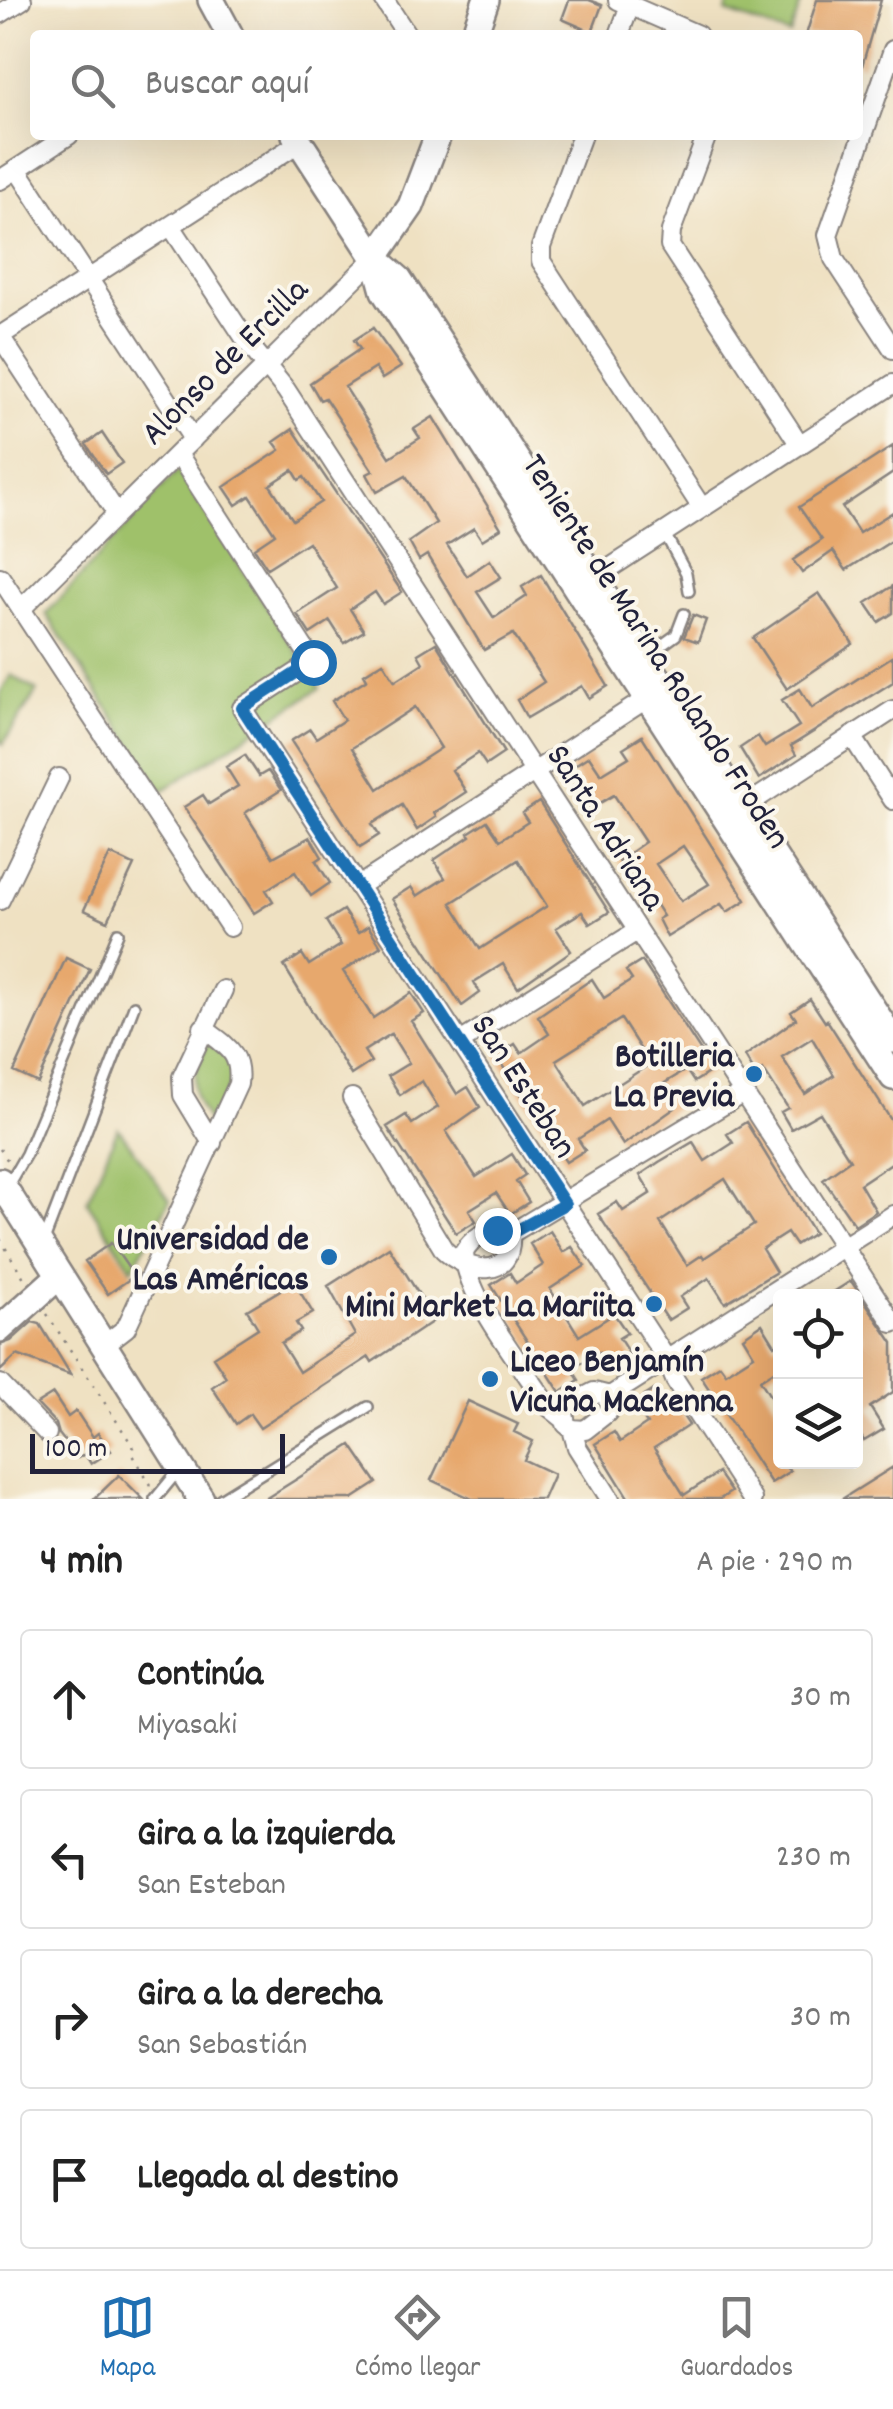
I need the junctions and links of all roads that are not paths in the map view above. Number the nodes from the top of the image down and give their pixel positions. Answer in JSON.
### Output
{"nodes":[{"id":1,"x":22,"y":0,"type":"edge"},
{"id":2,"x":384,"y":0,"type":"edge"},
{"id":3,"x":486,"y":0,"type":"edge"},
{"id":4,"x":212,"y":2,"type":"edge"},
{"id":5,"x":624,"y":3,"type":"edge"},
{"id":6,"x":0,"y":14,"type":"edge"},
{"id":7,"x":226,"y":30,"type":"edge"},
{"id":8,"x":404,"y":30,"type":"edge"},
{"id":9,"x":476,"y":30,"type":"edge"},
{"id":10,"x":620,"y":30,"type":"edge"},
{"id":11,"x":686,"y":30,"type":"edge"},
{"id":12,"x":893,"y":50,"type":"edge"},
{"id":13,"x":880,"y":86,"type":"junction"},
{"id":14,"x":893,"y":106,"type":"edge"},
{"id":15,"x":865,"y":108,"type":"edge"},
{"id":16,"x":61,"y":140,"type":"edge"},
{"id":17,"x":295,"y":140,"type":"edge"},
{"id":18,"x":299,"y":140,"type":"edge"},
{"id":19,"x":436,"y":140,"type":"edge"},
{"id":20,"x":580,"y":140,"type":"edge"},
{"id":21,"x":705,"y":140,"type":"edge"},
{"id":22,"x":855,"y":140,"type":"edge"},
{"id":23,"x":17,"y":169,"type":"junction"},
{"id":24,"x":0,"y":180,"type":"edge"},
{"id":25,"x":170,"y":226,"type":"junction"},
{"id":26,"x":375,"y":258,"type":"junction"},
{"id":27,"x":88,"y":279,"type":"junction"},
{"id":28,"x":0,"y":336,"type":"edge"},
{"id":29,"x":893,"y":350,"type":"edge"},
{"id":30,"x":266,"y":366,"type":"junction"},
{"id":31,"x":893,"y":384,"type":"edge"},
{"id":32,"x":193,"y":439,"type":"junction"},
{"id":33,"x":800,"y":444,"type":"junction"},
{"id":34,"x":178,"y":454,"type":"junction"},
{"id":35,"x":702,"y":508,"type":"junction"},
{"id":36,"x":117,"y":514,"type":"junction"},
{"id":37,"x":664,"y":532,"type":"junction"},
{"id":38,"x":0,"y":577,"type":"edge"},
{"id":39,"x":593,"y":578,"type":"junction"},
{"id":40,"x":689,"y":591,"type":"dead end"},
{"id":41,"x":21,"y":609,"type":"junction"},
{"id":42,"x":684,"y":614,"type":"dead end"},
{"id":43,"x":645,"y":658,"type":"junction"},
{"id":44,"x":656,"y":693,"type":"junction"},
{"id":45,"x":893,"y":710,"type":"edge"},
{"id":46,"x":852,"y":736,"type":"junction"},
{"id":47,"x":534,"y":772,"type":"junction"},
{"id":48,"x":58,"y":778,"type":"dead end"},
{"id":49,"x":893,"y":800,"type":"edge"},
{"id":50,"x":742,"y":808,"type":"junction"},
{"id":51,"x":360,"y":885,"type":"junction"},
{"id":52,"x":0,"y":900,"type":"edge"},
{"id":53,"x":230,"y":927,"type":"dead end"},
{"id":54,"x":638,"y":930,"type":"junction"},
{"id":55,"x":118,"y":933,"type":"dead end"},
{"id":56,"x":223,"y":990,"type":"dead end"},
{"id":57,"x":134,"y":1006,"type":"dead end"},
{"id":58,"x":889,"y":1025,"type":"edge"},
{"id":59,"x":204,"y":1028,"type":"junction"},
{"id":60,"x":460,"y":1042,"type":"junction"},
{"id":61,"x":893,"y":1077,"type":"edge"},
{"id":62,"x":744,"y":1093,"type":"junction"},
{"id":63,"x":352,"y":1098,"type":"dead end"},
{"id":64,"x":212,"y":1143,"type":"junction"},
{"id":65,"x":3,"y":1186,"type":"edge"},
{"id":66,"x":565,"y":1204,"type":"junction"},
{"id":67,"x":893,"y":1215,"type":"edge"},
{"id":68,"x":510,"y":1234,"type":"junction"},
{"id":69,"x":844,"y":1247,"type":"junction"},
{"id":70,"x":42,"y":1248,"type":"junction"},
{"id":71,"x":464,"y":1264,"type":"junction"},
{"id":72,"x":60,"y":1276,"type":"junction"},
{"id":73,"x":893,"y":1323,"type":"edge"},
{"id":74,"x":0,"y":1329,"type":"edge"},
{"id":75,"x":104,"y":1346,"type":"junction"},
{"id":76,"x":668,"y":1360,"type":"junction"},
{"id":77,"x":0,"y":1384,"type":"edge"},
{"id":78,"x":610,"y":1396,"type":"junction"},
{"id":79,"x":368,"y":1407,"type":"dead end"},
{"id":80,"x":568,"y":1424,"type":"junction"},
{"id":81,"x":47,"y":1433,"type":"dead end"},
{"id":82,"x":181,"y":1468,"type":"junction"},
{"id":83,"x":156,"y":1497,"type":"edge"},
{"id":84,"x":200,"y":1499,"type":"edge"},
{"id":85,"x":220,"y":1499,"type":"edge"},
{"id":86,"x":610,"y":1499,"type":"edge"},
{"id":87,"x":752,"y":1499,"type":"edge"}],
"edges":[{"from":1,"to":6,"type":"street"},
{"from":2,"to":8,"type":"street"},
{"from":3,"to":9,"type":"street"},
{"from":4,"to":7,"type":"street"},
{"from":5,"to":10,"type":"street"},
{"from":5,"to":11,"type":"street"},
{"from":12,"to":13,"type":"street"},
{"from":13,"to":14,"type":"street"},
{"from":13,"to":15,"type":"street"},
{"from":16,"to":23,"type":"street"},
{"from":17,"to":25,"type":"street"},
{"from":18,"to":26,"type":"street","name":"Teniente de Marina Rolando Froden"},
{"from":19,"to":26,"type":"street","name":"Alonso de Ercilla"},
{"from":20,"to":35,"type":"street"},
{"from":21,"to":33,"type":"street"},
{"from":22,"to":29,"type":"street"},
{"from":23,"to":24,"type":"street"},
{"from":23,"to":27,"type":"street"},
{"from":25,"to":27,"type":"street"},
{"from":25,"to":30,"type":"street","name":"Santa Adriana"},
{"from":26,"to":30,"type":"street","name":"Alonso de Ercilla"},
{"from":26,"to":39,"type":"street","name":"Teniente de Marina Rolando Froden"},
{"from":26,"to":44,"type":"street","name":"Teniente de Marina Rolando Froden"},
{"from":27,"to":28,"type":"street"},
{"from":27,"to":32,"type":"street"},
{"from":28,"to":36,"type":"street"},
{"from":30,"to":32,"type":"street","name":"Alonso de Ercilla"},
{"from":30,"to":47,"type":"street","name":"Santa Adriana"},
{"from":31,"to":33,"type":"street"},
{"from":32,"to":34,"type":"street","name":"Alonso de Ercilla"},
{"from":33,"to":35,"type":"street"},
{"from":34,"to":36,"type":"street","name":"Alonso de Ercilla"},
{"from":34,"to":51,"type":"street","name":"San Esteban"},
{"from":35,"to":37,"type":"street"},
{"from":36,"to":41,"type":"street","name":"Alonso de Ercilla"},
{"from":37,"to":39,"type":"street"},
{"from":37,"to":40,"type":"lane"},
{"from":38,"to":41,"type":"street"},
{"from":39,"to":43,"type":"street","name":"Teniente de Marina Rolando Froden"},
{"from":41,"to":53,"type":"street"},
{"from":42,"to":43,"type":"lane"},
{"from":43,"to":44,"type":"street","name":"Teniente de Marina Rolando Froden"},
{"from":44,"to":47,"type":"street"},
{"from":44,"to":50,"type":"street","name":"Teniente de Marina Rolando Froden"},
{"from":44,"to":61,"type":"street","name":"Teniente de Marina Rolando Froden"},
{"from":45,"to":46,"type":"street"},
{"from":46,"to":49,"type":"street"},
{"from":46,"to":50,"type":"street"},
{"from":47,"to":51,"type":"street"},
{"from":47,"to":54,"type":"street","name":"Santa Adriana"},
{"from":48,"to":52,"type":"street"},
{"from":50,"to":58,"type":"street","name":"Teniente de Marina Rolando Froden"},
{"from":51,"to":60,"type":"street","name":"San Esteban"},
{"from":54,"to":60,"type":"street"},
{"from":54,"to":62,"type":"street","name":"Santa Adriana"},
{"from":55,"to":65,"type":"lane"},
{"from":56,"to":59,"type":"street"},
{"from":57,"to":70,"type":"lane"},
{"from":59,"to":64,"type":"street"},
{"from":59,"to":64,"type":"street"},
{"from":60,"to":66,"type":"street","name":"San Esteban"},
{"from":62,"to":66,"type":"street"},
{"from":62,"to":69,"type":"street","name":"Santa Adriana"},
{"from":63,"to":71,"type":"street"},
{"from":64,"to":75,"type":"street"},
{"from":65,"to":70,"type":"street"},
{"from":66,"to":68,"type":"street"},
{"from":66,"to":76,"type":"street","name":"San Esteban"},
{"from":67,"to":69,"type":"street"},
{"from":68,"to":71,"type":"street"},
{"from":68,"to":71,"type":"street"},
{"from":69,"to":73,"type":"street","name":"Santa Adriana"},
{"from":69,"to":76,"type":"street"},
{"from":70,"to":72,"type":"street"},
{"from":71,"to":80,"type":"street"},
{"from":72,"to":74,"type":"street"},
{"from":72,"to":75,"type":"street"},
{"from":75,"to":82,"type":"street"},
{"from":76,"to":78,"type":"street"},
{"from":76,"to":87,"type":"street","name":"San Esteban"},
{"from":77,"to":81,"type":"street"},
{"from":78,"to":80,"type":"street"},
{"from":78,"to":80,"type":"street"},
{"from":79,"to":85,"type":"lane"},
{"from":80,"to":86,"type":"street"},
{"from":82,"to":83,"type":"lane"},
{"from":82,"to":84,"type":"street"}]}
